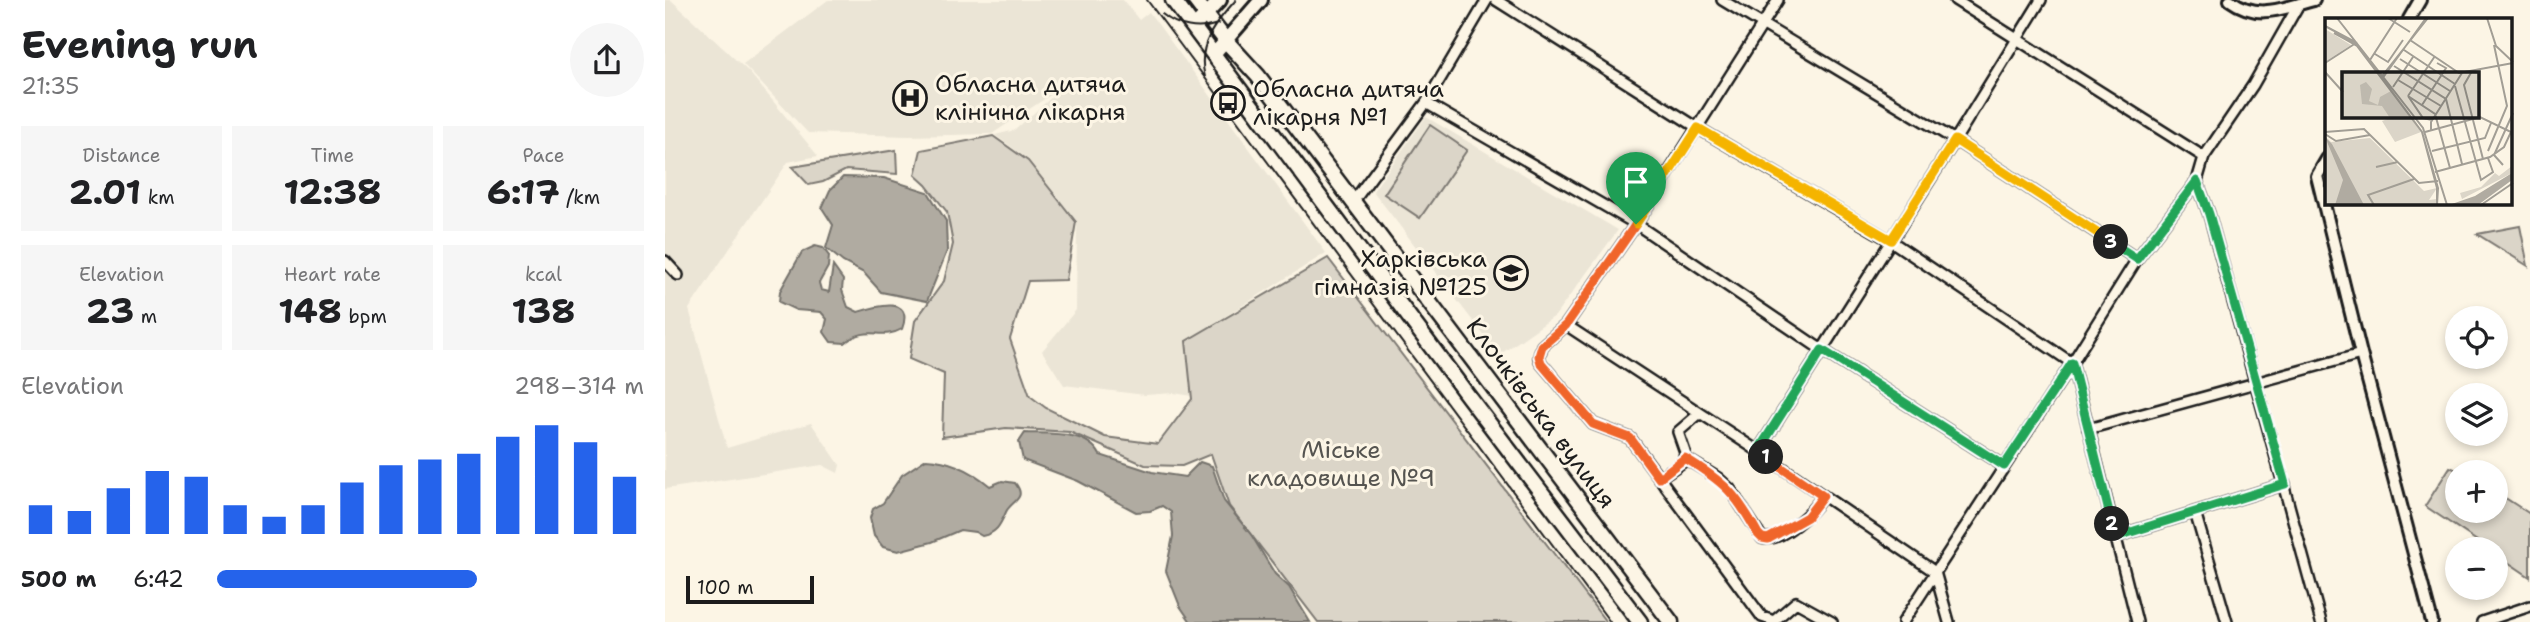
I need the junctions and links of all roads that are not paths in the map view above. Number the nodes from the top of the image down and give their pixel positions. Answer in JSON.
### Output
{"nodes":[{"id":1,"x":1173,"y":0,"type":"edge"},
{"id":2,"x":1195,"y":0,"type":"edge"},
{"id":3,"x":1220,"y":0,"type":"edge"},
{"id":4,"x":1261,"y":0,"type":"edge"},
{"id":5,"x":1487,"y":0,"type":"edge"},
{"id":6,"x":1496,"y":0,"type":"edge"},
{"id":7,"x":1722,"y":0,"type":"edge"},
{"id":8,"x":1778,"y":0,"type":"edge"},
{"id":9,"x":1955,"y":0,"type":"edge"},
{"id":10,"x":2041,"y":0,"type":"edge"},
{"id":11,"x":2230,"y":0,"type":"edge"},
{"id":12,"x":2313,"y":0,"type":"edge"},
{"id":13,"x":2420,"y":0,"type":"edge"},
{"id":14,"x":2299,"y":4,"type":"junction"},
{"id":15,"x":1207,"y":16,"type":"junction"},
{"id":16,"x":2410,"y":18,"type":"edge"},
{"id":17,"x":1762,"y":26,"type":"junction"},
{"id":18,"x":1194,"y":27,"type":"junction"},
{"id":19,"x":2017,"y":39,"type":"junction"},
{"id":20,"x":1226,"y":41,"type":"junction"},
{"id":21,"x":1214,"y":54,"type":"junction"},
{"id":22,"x":1426,"y":103,"type":"junction"},
{"id":23,"x":1698,"y":128,"type":"junction"},
{"id":24,"x":1955,"y":140,"type":"junction"},
{"id":25,"x":2204,"y":157,"type":"junction"},
{"id":26,"x":2325,"y":162,"type":"edge"},
{"id":27,"x":2197,"y":181,"type":"junction"},
{"id":28,"x":1353,"y":202,"type":"junction"},
{"id":29,"x":1636,"y":224,"type":"junction"},
{"id":30,"x":1891,"y":240,"type":"junction"},
{"id":31,"x":2137,"y":259,"type":"junction"},
{"id":32,"x":665,"y":261,"type":"edge"},
{"id":33,"x":678,"y":275,"type":"dead end"},
{"id":34,"x":1566,"y":325,"type":"junction"},
{"id":35,"x":1822,"y":350,"type":"junction"},
{"id":36,"x":2361,"y":354,"type":"junction"},
{"id":37,"x":2072,"y":363,"type":"junction"},
{"id":38,"x":2256,"y":382,"type":"junction"},
{"id":39,"x":1700,"y":413,"type":"junction"},
{"id":40,"x":2088,"y":429,"type":"junction"},
{"id":41,"x":1758,"y":451,"type":"junction"},
{"id":42,"x":1685,"y":458,"type":"junction"},
{"id":43,"x":2004,"y":466,"type":"junction"},
{"id":44,"x":1659,"y":478,"type":"junction"},
{"id":45,"x":2285,"y":484,"type":"junction"},
{"id":46,"x":1823,"y":496,"type":"junction"},
{"id":47,"x":2195,"y":512,"type":"junction"},
{"id":48,"x":2115,"y":537,"type":"junction"},
{"id":49,"x":1935,"y":572,"type":"junction"},
{"id":50,"x":2530,"y":607,"type":"edge"},
{"id":51,"x":1640,"y":622,"type":"edge"},
{"id":52,"x":1671,"y":622,"type":"edge"},
{"id":53,"x":1832,"y":622,"type":"edge"},
{"id":54,"x":1903,"y":622,"type":"edge"},
{"id":55,"x":1949,"y":622,"type":"edge"},
{"id":56,"x":2137,"y":622,"type":"edge"},
{"id":57,"x":2227,"y":622,"type":"edge"},
{"id":58,"x":2321,"y":622,"type":"edge"},
{"id":59,"x":2432,"y":622,"type":"edge"},
{"id":60,"x":2482,"y":622,"type":"edge"}],
"edges":[{"from":1,"to":18,"type":"main road","name":"Клочківська вулиця"},
{"from":2,"to":15,"type":"main road","name":"Клочківська вулиця"},
{"from":3,"to":15,"type":"main road"},
{"from":4,"to":20,"type":"main road"},
{"from":5,"to":22,"type":"street"},
{"from":6,"to":23,"type":"street"},
{"from":7,"to":17,"type":"street"},
{"from":8,"to":17,"type":"street"},
{"from":9,"to":19,"type":"street"},
{"from":10,"to":19,"type":"street"},
{"from":11,"to":14,"type":"street"},
{"from":12,"to":14,"type":"street"},
{"from":13,"to":16,"type":"street"},
{"from":14,"to":25,"type":"street"},
{"from":15,"to":18,"type":"main road"},
{"from":15,"to":20,"type":"main road","name":"Клочківська вулиця"},
{"from":17,"to":23,"type":"street"},
{"from":17,"to":24,"type":"street"},
{"from":18,"to":21,"type":"main road","name":"Клочківська вулиця"},
{"from":19,"to":24,"type":"street"},
{"from":19,"to":25,"type":"street"},
{"from":20,"to":21,"type":"main road"},
{"from":20,"to":28,"type":"main road","name":"Клочківська вулиця"},
{"from":21,"to":51,"type":"main road","name":"Клочківська вулиця"},
{"from":22,"to":28,"type":"street"},
{"from":22,"to":29,"type":"street"},
{"from":23,"to":29,"type":"street"},
{"from":23,"to":30,"type":"street"},
{"from":24,"to":30,"type":"street"},
{"from":24,"to":31,"type":"street"},
{"from":25,"to":27,"type":"street"},
{"from":26,"to":36,"type":"street"},
{"from":27,"to":31,"type":"street"},
{"from":27,"to":38,"type":"street"},
{"from":28,"to":52,"type":"main road","name":"Клочківська вулиця"},
{"from":29,"to":34,"type":"street"},
{"from":29,"to":35,"type":"street"},
{"from":30,"to":35,"type":"street"},
{"from":30,"to":37,"type":"street"},
{"from":31,"to":37,"type":"street"},
{"from":32,"to":33,"type":"street"},
{"from":34,"to":39,"type":"street"},
{"from":34,"to":44,"type":"street"},
{"from":35,"to":41,"type":"street"},
{"from":35,"to":43,"type":"street"},
{"from":36,"to":38,"type":"street"},
{"from":36,"to":59,"type":"street"},
{"from":37,"to":40,"type":"street"},
{"from":37,"to":43,"type":"street"},
{"from":38,"to":40,"type":"street"},
{"from":38,"to":45,"type":"street"},
{"from":39,"to":41,"type":"street"},
{"from":39,"to":42,"type":"street"},
{"from":40,"to":48,"type":"street"},
{"from":41,"to":46,"type":"street"},
{"from":42,"to":44,"type":"street"},
{"from":42,"to":46,"type":"street"},
{"from":43,"to":49,"type":"street"},
{"from":44,"to":53,"type":"street"},
{"from":45,"to":47,"type":"street"},
{"from":45,"to":58,"type":"street"},
{"from":46,"to":49,"type":"street"},
{"from":47,"to":48,"type":"street"},
{"from":47,"to":57,"type":"street"},
{"from":48,"to":56,"type":"street"},
{"from":49,"to":54,"type":"street"},
{"from":49,"to":55,"type":"street"},
{"from":50,"to":60,"type":"street"}]}
